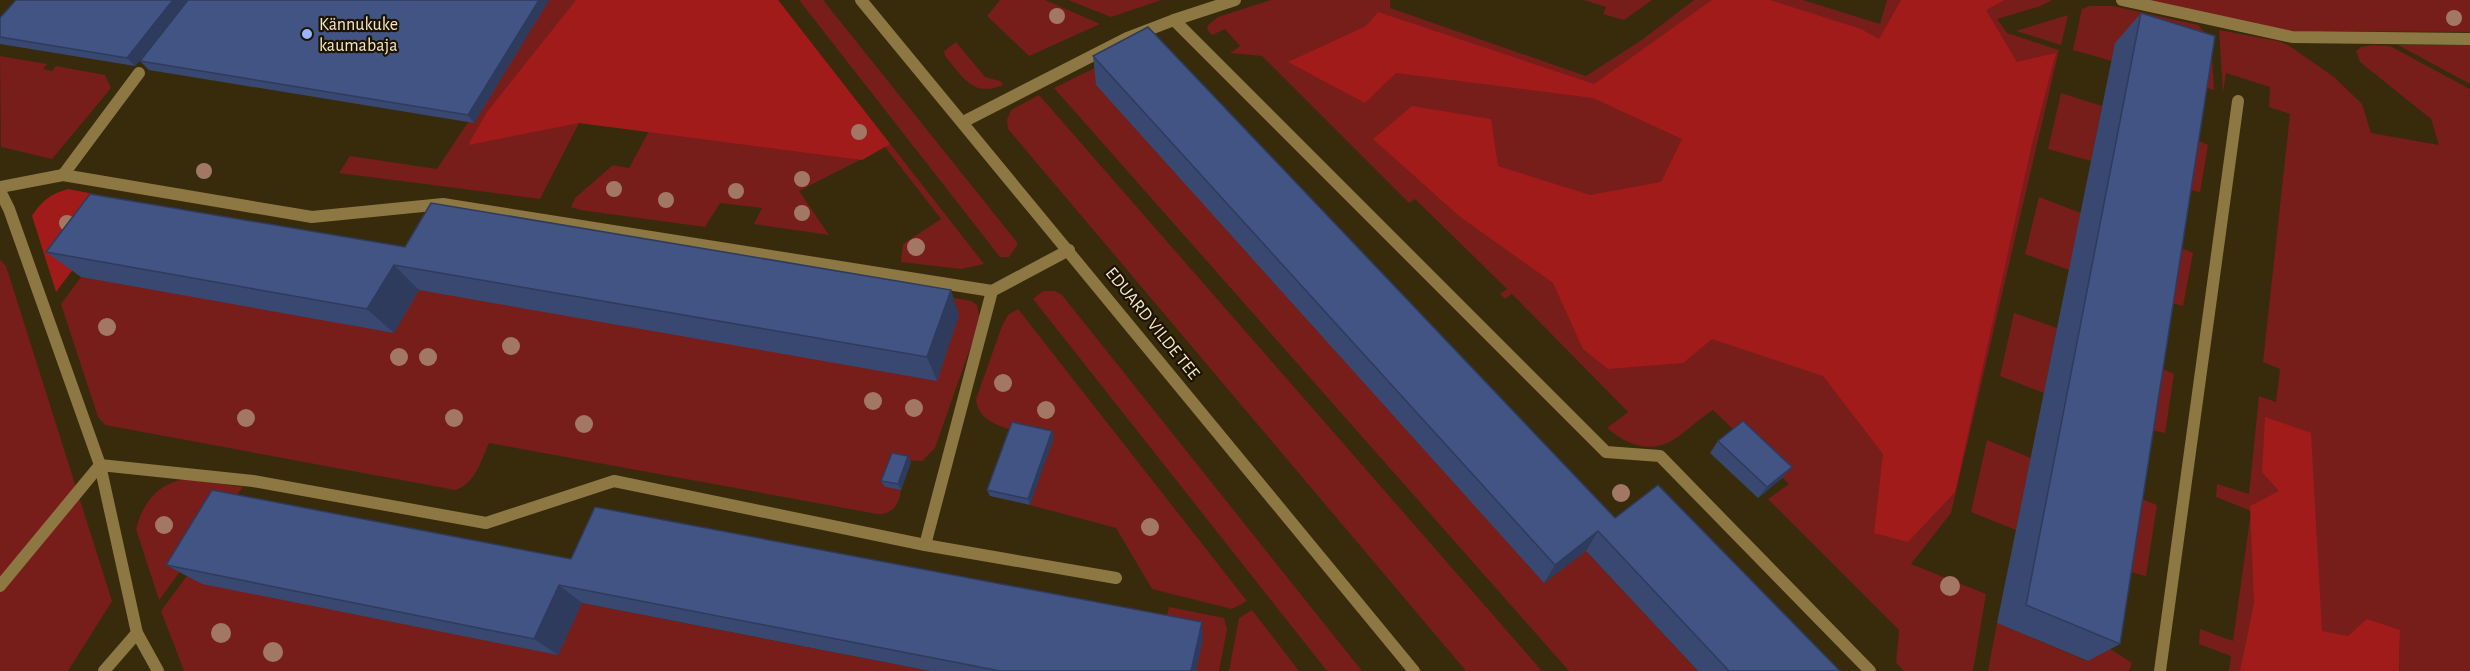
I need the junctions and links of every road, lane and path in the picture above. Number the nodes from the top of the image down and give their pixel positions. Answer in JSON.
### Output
{"nodes":[{"id":1,"x":861,"y":0,"type":"edge"},
{"id":2,"x":1235,"y":0,"type":"edge"},
{"id":3,"x":2122,"y":0,"type":"edge"},
{"id":4,"x":1174,"y":20,"type":"junction"},
{"id":5,"x":2470,"y":39,"type":"edge"},
{"id":6,"x":139,"y":73,"type":"edge"},
{"id":7,"x":2238,"y":101,"type":"dead end"},
{"id":8,"x":963,"y":122,"type":"junction"},
{"id":9,"x":63,"y":175,"type":"junction"},
{"id":10,"x":0,"y":189,"type":"edge"},
{"id":11,"x":4,"y":212,"type":"edge"},
{"id":12,"x":1069,"y":250,"type":"junction"},
{"id":13,"x":992,"y":291,"type":"junction"},
{"id":14,"x":100,"y":465,"type":"junction"},
{"id":15,"x":925,"y":545,"type":"junction"},
{"id":16,"x":1116,"y":578,"type":"dead end"},
{"id":17,"x":0,"y":586,"type":"edge"},
{"id":18,"x":137,"y":633,"type":"junction"},
{"id":19,"x":104,"y":671,"type":"edge"},
{"id":20,"x":158,"y":671,"type":"edge"},
{"id":21,"x":1414,"y":671,"type":"edge"},
{"id":22,"x":1870,"y":671,"type":"edge"},
{"id":23,"x":2160,"y":671,"type":"edge"}],
"edges":[{"from":1,"to":8,"type":"street","name":"EDUARD VILDE TEE"},
{"from":2,"to":4,"type":"street"},
{"from":3,"to":5,"type":"street"},
{"from":4,"to":8,"type":"street"},
{"from":4,"to":22,"type":"street"},
{"from":6,"to":9,"type":"street"},
{"from":7,"to":23,"type":"street"},
{"from":8,"to":12,"type":"street","name":"EDUARD VILDE TEE"},
{"from":9,"to":10,"type":"street"},
{"from":9,"to":13,"type":"street"},
{"from":10,"to":11,"type":"street"},
{"from":11,"to":14,"type":"street"},
{"from":12,"to":13,"type":"street"},
{"from":12,"to":21,"type":"street","name":"EDUARD VILDE TEE"},
{"from":13,"to":15,"type":"street"},
{"from":14,"to":15,"type":"street"},
{"from":14,"to":17,"type":"street"},
{"from":14,"to":18,"type":"street"},
{"from":15,"to":16,"type":"street"},
{"from":18,"to":19,"type":"street"},
{"from":18,"to":20,"type":"street"}]}
